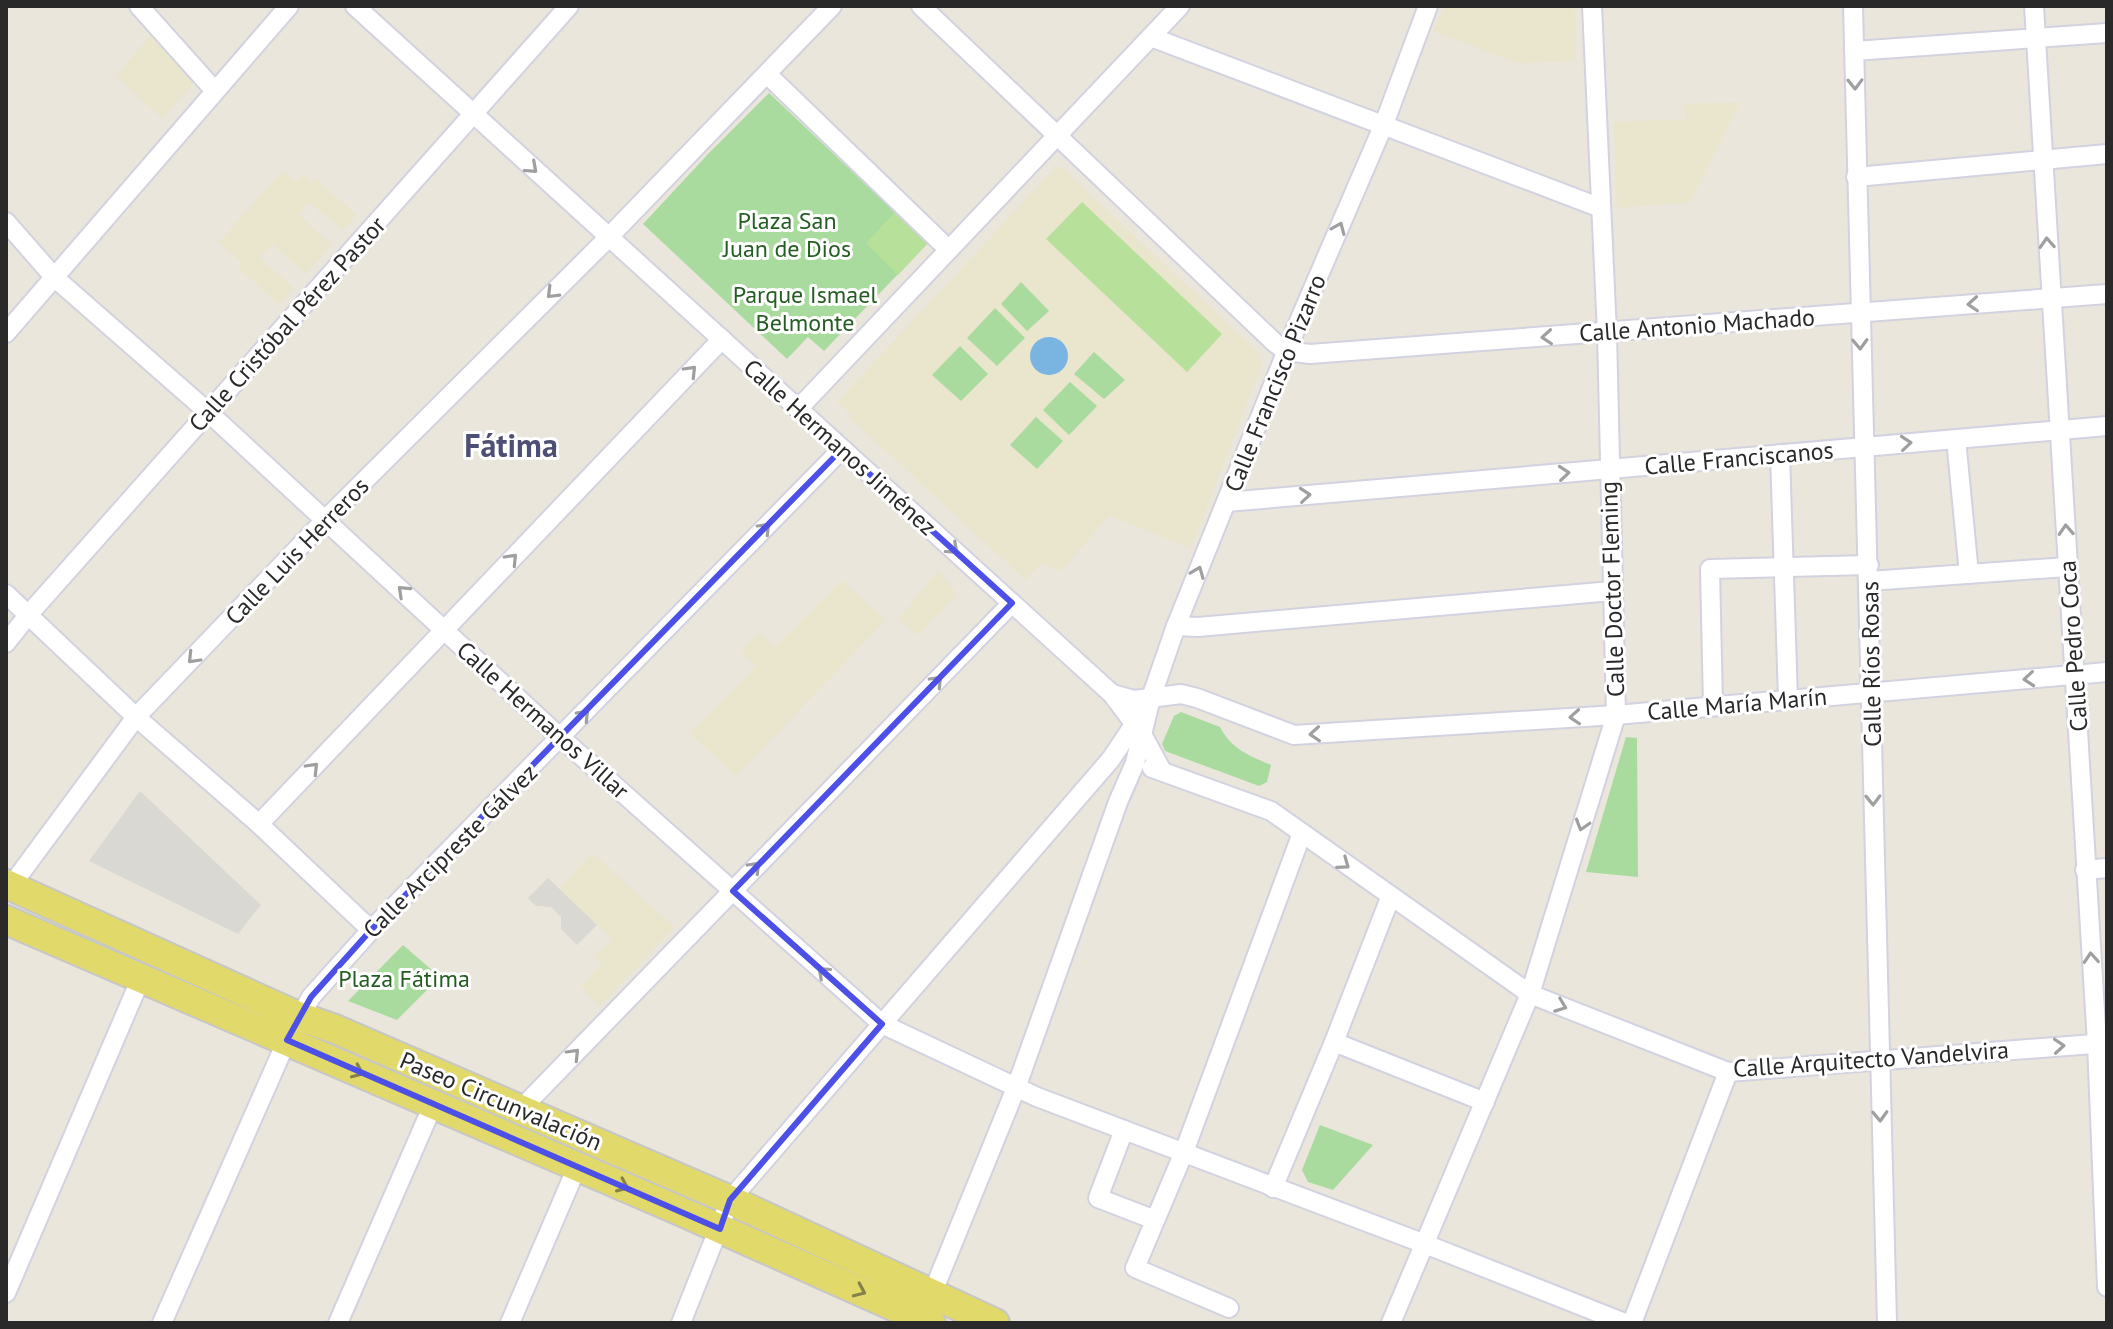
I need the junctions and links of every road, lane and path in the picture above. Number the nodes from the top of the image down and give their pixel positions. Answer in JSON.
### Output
{"nodes":[{"id":1,"x":139,"y":6,"type":"edge"},
{"id":2,"x":289,"y":6,"type":"edge"},
{"id":3,"x":355,"y":6,"type":"edge"},
{"id":4,"x":569,"y":6,"type":"edge"},
{"id":5,"x":832,"y":6,"type":"edge"},
{"id":6,"x":921,"y":6,"type":"edge"},
{"id":7,"x":1180,"y":6,"type":"edge"},
{"id":8,"x":1428,"y":6,"type":"edge"},
{"id":9,"x":1592,"y":6,"type":"edge"},
{"id":10,"x":1853,"y":6,"type":"edge"},
{"id":11,"x":2034,"y":6,"type":"edge"},
{"id":12,"x":2107,"y":33,"type":"edge"},
{"id":13,"x":1151,"y":37,"type":"junction"},
{"id":14,"x":2036,"y":39,"type":"junction"},
{"id":15,"x":1854,"y":51,"type":"junction"},
{"id":16,"x":767,"y":74,"type":"junction"},
{"id":17,"x":215,"y":91,"type":"junction"},
{"id":18,"x":474,"y":115,"type":"junction"},
{"id":19,"x":1384,"y":124,"type":"junction"},
{"id":20,"x":1058,"y":135,"type":"junction"},
{"id":21,"x":2107,"y":154,"type":"edge"},
{"id":22,"x":2043,"y":160,"type":"junction"},
{"id":23,"x":1856,"y":177,"type":"junction"},
{"id":24,"x":1601,"y":208,"type":"junction"},
{"id":25,"x":6,"y":222,"type":"edge"},
{"id":26,"x":608,"y":238,"type":"junction"},
{"id":27,"x":948,"y":249,"type":"junction"},
{"id":28,"x":55,"y":278,"type":"junction"},
{"id":29,"x":2107,"y":294,"type":"edge"},
{"id":30,"x":2050,"y":298,"type":"junction"},
{"id":31,"x":1859,"y":312,"type":"junction"},
{"id":32,"x":6,"y":333,"type":"edge"},
{"id":33,"x":1607,"y":333,"type":"junction"},
{"id":34,"x":722,"y":339,"type":"junction"},
{"id":35,"x":1286,"y":351,"type":"junction"},
{"id":36,"x":798,"y":409,"type":"junction"},
{"id":37,"x":208,"y":412,"type":"junction"},
{"id":38,"x":2107,"y":426,"type":"edge"},
{"id":39,"x":2061,"y":430,"type":"junction"},
{"id":40,"x":1956,"y":439,"type":"junction"},
{"id":41,"x":1864,"y":447,"type":"junction"},
{"id":42,"x":842,"y":449,"type":"junction"},
{"id":43,"x":1780,"y":454,"type":"junction"},
{"id":44,"x":1609,"y":469,"type":"junction"},
{"id":45,"x":1227,"y":502,"type":"junction"},
{"id":46,"x":326,"y":519,"type":"junction"},
{"id":47,"x":1783,"y":567,"type":"junction"},
{"id":48,"x":2067,"y":567,"type":"junction"},
{"id":49,"x":1869,"y":573,"type":"junction"},
{"id":50,"x":1969,"y":574,"type":"junction"},
{"id":51,"x":1612,"y":591,"type":"junction"},
{"id":52,"x":6,"y":594,"type":"edge"},
{"id":53,"x":1012,"y":603,"type":"junction"},
{"id":54,"x":29,"y":614,"type":"junction"},
{"id":55,"x":1176,"y":626,"type":"junction"},
{"id":56,"x":444,"y":629,"type":"junction"},
{"id":57,"x":6,"y":643,"type":"edge"},
{"id":58,"x":2107,"y":672,"type":"edge"},
{"id":59,"x":2075,"y":674,"type":"junction"},
{"id":60,"x":1871,"y":692,"type":"junction"},
{"id":61,"x":1112,"y":694,"type":"junction"},
{"id":62,"x":1151,"y":698,"type":"junction"},
{"id":63,"x":1788,"y":699,"type":"junction"},
{"id":64,"x":1713,"y":706,"type":"junction"},
{"id":65,"x":1616,"y":715,"type":"junction"},
{"id":66,"x":136,"y":717,"type":"junction"},
{"id":67,"x":1138,"y":730,"type":"junction"},
{"id":68,"x":562,"y":738,"type":"junction"},
{"id":69,"x":1135,"y":763,"type":"junction"},
{"id":70,"x":1162,"y":771,"type":"junction"},
{"id":71,"x":1088,"y":785,"type":"junction"},
{"id":72,"x":1118,"y":802,"type":"junction"},
{"id":73,"x":259,"y":824,"type":"junction"},
{"id":74,"x":1302,"y":833,"type":"junction"},
{"id":75,"x":2107,"y":868,"type":"edge"},
{"id":76,"x":2085,"y":870,"type":"junction"},
{"id":77,"x":9,"y":885,"type":"edge"},
{"id":78,"x":733,"y":891,"type":"junction"},
{"id":79,"x":1390,"y":898,"type":"junction"},
{"id":80,"x":6,"y":920,"type":"edge"},
{"id":81,"x":371,"y":930,"type":"junction"},
{"id":82,"x":137,"y":988,"type":"junction"},
{"id":83,"x":1530,"y":994,"type":"junction"},
{"id":84,"x":882,"y":1024,"type":"junction"},
{"id":85,"x":294,"y":1028,"type":"junction"},
{"id":86,"x":1334,"y":1042,"type":"junction"},
{"id":87,"x":2102,"y":1043,"type":"edge"},
{"id":88,"x":1879,"y":1060,"type":"junction"},
{"id":89,"x":1728,"y":1072,"type":"junction"},
{"id":90,"x":1016,"y":1088,"type":"junction"},
{"id":91,"x":1485,"y":1102,"type":"junction"},
{"id":92,"x":520,"y":1110,"type":"junction"},
{"id":93,"x":428,"y":1114,"type":"junction"},
{"id":94,"x":1124,"y":1130,"type":"junction"},
{"id":95,"x":1184,"y":1152,"type":"junction"},
{"id":96,"x":573,"y":1177,"type":"junction"},
{"id":97,"x":1273,"y":1188,"type":"junction"},
{"id":98,"x":730,"y":1200,"type":"junction"},
{"id":99,"x":1155,"y":1220,"type":"junction"},
{"id":100,"x":2105,"y":1221,"type":"edge"},
{"id":101,"x":720,"y":1229,"type":"junction"},
{"id":102,"x":1425,"y":1244,"type":"junction"},
{"id":103,"x":2107,"y":1287,"type":"edge"},
{"id":104,"x":6,"y":1293,"type":"edge"},
{"id":105,"x":1229,"y":1308,"type":"dead end"},
{"id":106,"x":922,"y":1314,"type":"edge"},
{"id":107,"x":162,"y":1323,"type":"edge"},
{"id":108,"x":338,"y":1323,"type":"edge"},
{"id":109,"x":510,"y":1323,"type":"edge"},
{"id":110,"x":681,"y":1323,"type":"edge"},
{"id":111,"x":995,"y":1323,"type":"edge"},
{"id":112,"x":1391,"y":1323,"type":"edge"},
{"id":113,"x":1625,"y":1323,"type":"edge"},
{"id":114,"x":1632,"y":1323,"type":"edge"},
{"id":115,"x":1887,"y":1323,"type":"edge"}],
"edges":[{"from":1,"to":17,"type":"street"},
{"from":2,"to":17,"type":"street"},
{"from":3,"to":18,"type":"street","name":"Calle Hermanos Jiménez"},
{"from":4,"to":18,"type":"street","name":"Calle Cristóbal Pérez Pastor"},
{"from":5,"to":16,"type":"street","name":"Calle Luis Herreros"},
{"from":6,"to":20,"type":"street"},
{"from":7,"to":13,"type":"street"},
{"from":8,"to":19,"type":"street","name":"Calle Francisco Pizarro"},
{"from":9,"to":24,"type":"street","name":"Calle Doctor Fleming"},
{"from":10,"to":15,"type":"street","name":"Calle Ríos Rosas"},
{"from":11,"to":14,"type":"street","name":"Calle Pedro Coca"},
{"from":12,"to":14,"type":"street"},
{"from":13,"to":19,"type":"street"},
{"from":13,"to":20,"type":"street"},
{"from":14,"to":15,"type":"street"},
{"from":14,"to":22,"type":"street","name":"Calle Pedro Coca"},
{"from":15,"to":23,"type":"street","name":"Calle Ríos Rosas","one_way":true},
{"from":16,"to":26,"type":"street","name":"Calle Luis Herreros"},
{"from":16,"to":27,"type":"street"},
{"from":17,"to":28,"type":"street"},
{"from":18,"to":26,"type":"street","name":"Calle Hermanos Jiménez","one_way":true},
{"from":18,"to":37,"type":"street","name":"Calle Cristóbal Pérez Pastor"},
{"from":19,"to":24,"type":"street"},
{"from":35,"to":19,"type":"street","name":"Calle Francisco Pizarro","one_way":true},
{"from":20,"to":27,"type":"street"},
{"from":20,"to":35,"type":"street"},
{"from":21,"to":22,"type":"street"},
{"from":22,"to":23,"type":"street"},
{"from":30,"to":22,"type":"street","name":"Calle Pedro Coca","one_way":true},
{"from":23,"to":31,"type":"street","name":"Calle Ríos Rosas"},
{"from":24,"to":33,"type":"street","name":"Calle Doctor Fleming"},
{"from":25,"to":28,"type":"street","name":"Calle Hermanos Villar"},
{"from":26,"to":34,"type":"street","name":"Calle Hermanos Jiménez"},
{"from":26,"to":46,"type":"street","name":"Calle Luis Herreros","one_way":true},
{"from":27,"to":36,"type":"street"},
{"from":28,"to":32,"type":"street"},
{"from":28,"to":37,"type":"street","name":"Calle Hermanos Villar"},
{"from":29,"to":30,"type":"street","name":"Calle Antonio Machado"},
{"from":30,"to":31,"type":"street","name":"Calle Antonio Machado","one_way":true},
{"from":30,"to":39,"type":"street","name":"Calle Pedro Coca"},
{"from":31,"to":33,"type":"street","name":"Calle Antonio Machado"},
{"from":31,"to":41,"type":"street","name":"Calle Ríos Rosas","one_way":true},
{"from":33,"to":35,"type":"street","name":"Calle Antonio Machado","one_way":true},
{"from":33,"to":44,"type":"street","name":"Calle Doctor Fleming"},
{"from":34,"to":36,"type":"street","name":"Calle Hermanos Jiménez"},
{"from":56,"to":34,"type":"street","one_way":true},
{"from":35,"to":45,"type":"street","name":"Calle Francisco Pizarro"},
{"from":36,"to":42,"type":"street","name":"Calle Hermanos Jiménez"},
{"from":37,"to":46,"type":"street","name":"Calle Hermanos Villar"},
{"from":37,"to":54,"type":"street","name":"Calle Cristóbal Pérez Pastor"},
{"from":38,"to":39,"type":"street","name":"Calle Franciscanos"},
{"from":39,"to":40,"type":"street","name":"Calle Franciscanos"},
{"from":48,"to":39,"type":"street","name":"Calle Pedro Coca","one_way":true},
{"from":41,"to":40,"type":"street","name":"Calle Franciscanos","one_way":true},
{"from":40,"to":50,"type":"street"},
{"from":41,"to":43,"type":"street","name":"Calle Franciscanos"},
{"from":41,"to":49,"type":"street","name":"Calle Ríos Rosas"},
{"from":42,"to":53,"type":"street","name":"Calle Hermanos Jiménez","one_way":true},
{"from":68,"to":42,"type":"street","name":"Calle Arcipreste Gálvez","one_way":true},
{"from":43,"to":44,"type":"street","name":"Calle Franciscanos"},
{"from":43,"to":47,"type":"street"},
{"from":45,"to":44,"type":"street","name":"Calle Franciscanos","one_way":true},
{"from":44,"to":51,"type":"street","name":"Calle Doctor Fleming"},
{"from":55,"to":45,"type":"street","name":"Calle Francisco Pizarro","one_way":true},
{"from":56,"to":46,"type":"street","name":"Calle Hermanos Villar","one_way":true},
{"from":46,"to":66,"type":"street","name":"Calle Luis Herreros","one_way":true},
{"from":47,"to":49,"type":"street"},
{"from":47,"to":63,"type":"street"},
{"from":47,"to":64,"type":"street"},
{"from":48,"to":50,"type":"street"},
{"from":48,"to":59,"type":"street","name":"Calle Pedro Coca"},
{"from":49,"to":50,"type":"street"},
{"from":49,"to":60,"type":"street","name":"Calle Ríos Rosas"},
{"from":51,"to":55,"type":"street"},
{"from":51,"to":65,"type":"street","name":"Calle Doctor Fleming"},
{"from":52,"to":54,"type":"street"},
{"from":53,"to":61,"type":"street","name":"Calle Hermanos Jiménez"},
{"from":78,"to":53,"type":"street","one_way":true},
{"from":54,"to":57,"type":"street","name":"Calle Cristóbal Pérez Pastor"},
{"from":54,"to":66,"type":"street"},
{"from":55,"to":62,"type":"street","name":"Calle Francisco Pizarro"},
{"from":56,"to":68,"type":"street","name":"Calle Hermanos Villar"},
{"from":73,"to":56,"type":"street","one_way":true},
{"from":58,"to":59,"type":"street","name":"Calle María Marín"},
{"from":59,"to":60,"type":"street","name":"Calle María Marín","one_way":true},
{"from":59,"to":76,"type":"street","name":"Calle Pedro Coca"},
{"from":60,"to":63,"type":"street","name":"Calle María Marín"},
{"from":60,"to":88,"type":"street","name":"Calle Ríos Rosas","one_way":true},
{"from":61,"to":62,"type":"street"},
{"from":61,"to":67,"type":"street","name":"Calle Hermanos Jiménez"},
{"from":65,"to":62,"type":"street","name":"Calle María Marín","one_way":true},
{"from":62,"to":67,"type":"street","name":"Calle Francisco Pizarro"},
{"from":63,"to":64,"type":"street","name":"Calle María Marín"},
{"from":64,"to":65,"type":"street","name":"Calle María Marín"},
{"from":65,"to":83,"type":"street","name":"Calle Doctor Fleming","one_way":true},
{"from":66,"to":73,"type":"street"},
{"from":66,"to":77,"type":"street","name":"Calle Luis Herreros"},
{"from":67,"to":69,"type":"street","name":"Calle Francisco Pizarro"},
{"from":67,"to":70,"type":"street","name":"Calle Hermanos Jiménez"},
{"from":67,"to":71,"type":"street"},
{"from":68,"to":78,"type":"street","name":"Calle Hermanos Villar"},
{"from":68,"to":81,"type":"street","name":"Calle Arcipreste Gálvez"},
{"from":69,"to":70,"type":"street"},
{"from":69,"to":72,"type":"street","name":"Calle Francisco Pizarro"},
{"from":70,"to":74,"type":"street","name":"Calle Arquitecto Vandelvira"},
{"from":71,"to":72,"type":"street"},
{"from":71,"to":84,"type":"street"},
{"from":72,"to":90,"type":"street","name":"Calle Francisco Pizarro"},
{"from":73,"to":81,"type":"street"},
{"from":74,"to":79,"type":"street","name":"Calle Arquitecto Vandelvira","one_way":true},
{"from":74,"to":95,"type":"street"},
{"from":75,"to":76,"type":"street"},
{"from":87,"to":76,"type":"street","name":"Calle Pedro Coca","one_way":true},
{"from":77,"to":85,"type":"main road","name":"Paseo Circunvalación"},
{"from":84,"to":78,"type":"street","name":"Calle Hermanos Villar","one_way":true},
{"from":92,"to":78,"type":"street","one_way":true},
{"from":79,"to":83,"type":"street","name":"Calle Arquitecto Vandelvira"},
{"from":79,"to":86,"type":"street"},
{"from":80,"to":82,"type":"main road","name":"Paseo Circunvalación"},
{"from":81,"to":85,"type":"street","name":"Calle Arcipreste Gálvez"},
{"from":82,"to":85,"type":"main road","name":"Paseo Circunvalación"},
{"from":82,"to":104,"type":"street"},
{"from":83,"to":89,"type":"street","name":"Calle Arquitecto Vandelvira","one_way":true},
{"from":83,"to":91,"type":"street","name":"Calle Doctor Fleming"},
{"from":84,"to":90,"type":"street","name":"Calle Hermanos Villar"},
{"from":84,"to":98,"type":"street"},
{"from":85,"to":92,"type":"main road","name":"Paseo Circunvalación"},
{"from":85,"to":93,"type":"main road","name":"Paseo Circunvalación","one_way":true},
{"from":85,"to":107,"type":"street","name":"Calle Arcipreste Gálvez"},
{"from":86,"to":91,"type":"street"},
{"from":86,"to":97,"type":"street"},
{"from":88,"to":87,"type":"street","name":"Calle Arquitecto Vandelvira","one_way":true},
{"from":87,"to":100,"type":"street","name":"Calle Pedro Coca"},
{"from":88,"to":89,"type":"street","name":"Calle Arquitecto Vandelvira"},
{"from":88,"to":115,"type":"street","name":"Calle Ríos Rosas","one_way":true},
{"from":89,"to":114,"type":"street"},
{"from":90,"to":94,"type":"street","name":"Calle Hermanos Villar"},
{"from":90,"to":106,"type":"street","name":"Calle Francisco Pizarro"},
{"from":91,"to":102,"type":"street","name":"Calle Doctor Fleming"},
{"from":92,"to":98,"type":"main road","name":"Paseo Circunvalación"},
{"from":93,"to":96,"type":"main road","name":"Paseo Circunvalación"},
{"from":93,"to":108,"type":"street"},
{"from":94,"to":95,"type":"street","name":"Calle Hermanos Villar"},
{"from":94,"to":99,"type":"street"},
{"from":95,"to":97,"type":"street","name":"Calle Hermanos Villar"},
{"from":95,"to":99,"type":"street"},
{"from":96,"to":101,"type":"main road","name":"Paseo Circunvalación","one_way":true},
{"from":96,"to":109,"type":"street"},
{"from":97,"to":102,"type":"street","name":"Calle Hermanos Villar"},
{"from":98,"to":101,"type":"street"},
{"from":98,"to":106,"type":"main road","name":"Paseo Circunvalación"},
{"from":99,"to":105,"type":"street"},
{"from":100,"to":103,"type":"street","name":"Calle Pedro Coca"},
{"from":101,"to":106,"type":"main road","name":"Paseo Circunvalación","one_way":true},
{"from":101,"to":110,"type":"street"},
{"from":102,"to":112,"type":"street","name":"Calle Doctor Fleming"},
{"from":102,"to":113,"type":"street","name":"Calle Hermanos Villar"},
{"from":106,"to":111,"type":"main road","name":"Paseo Circunvalación"}]}
